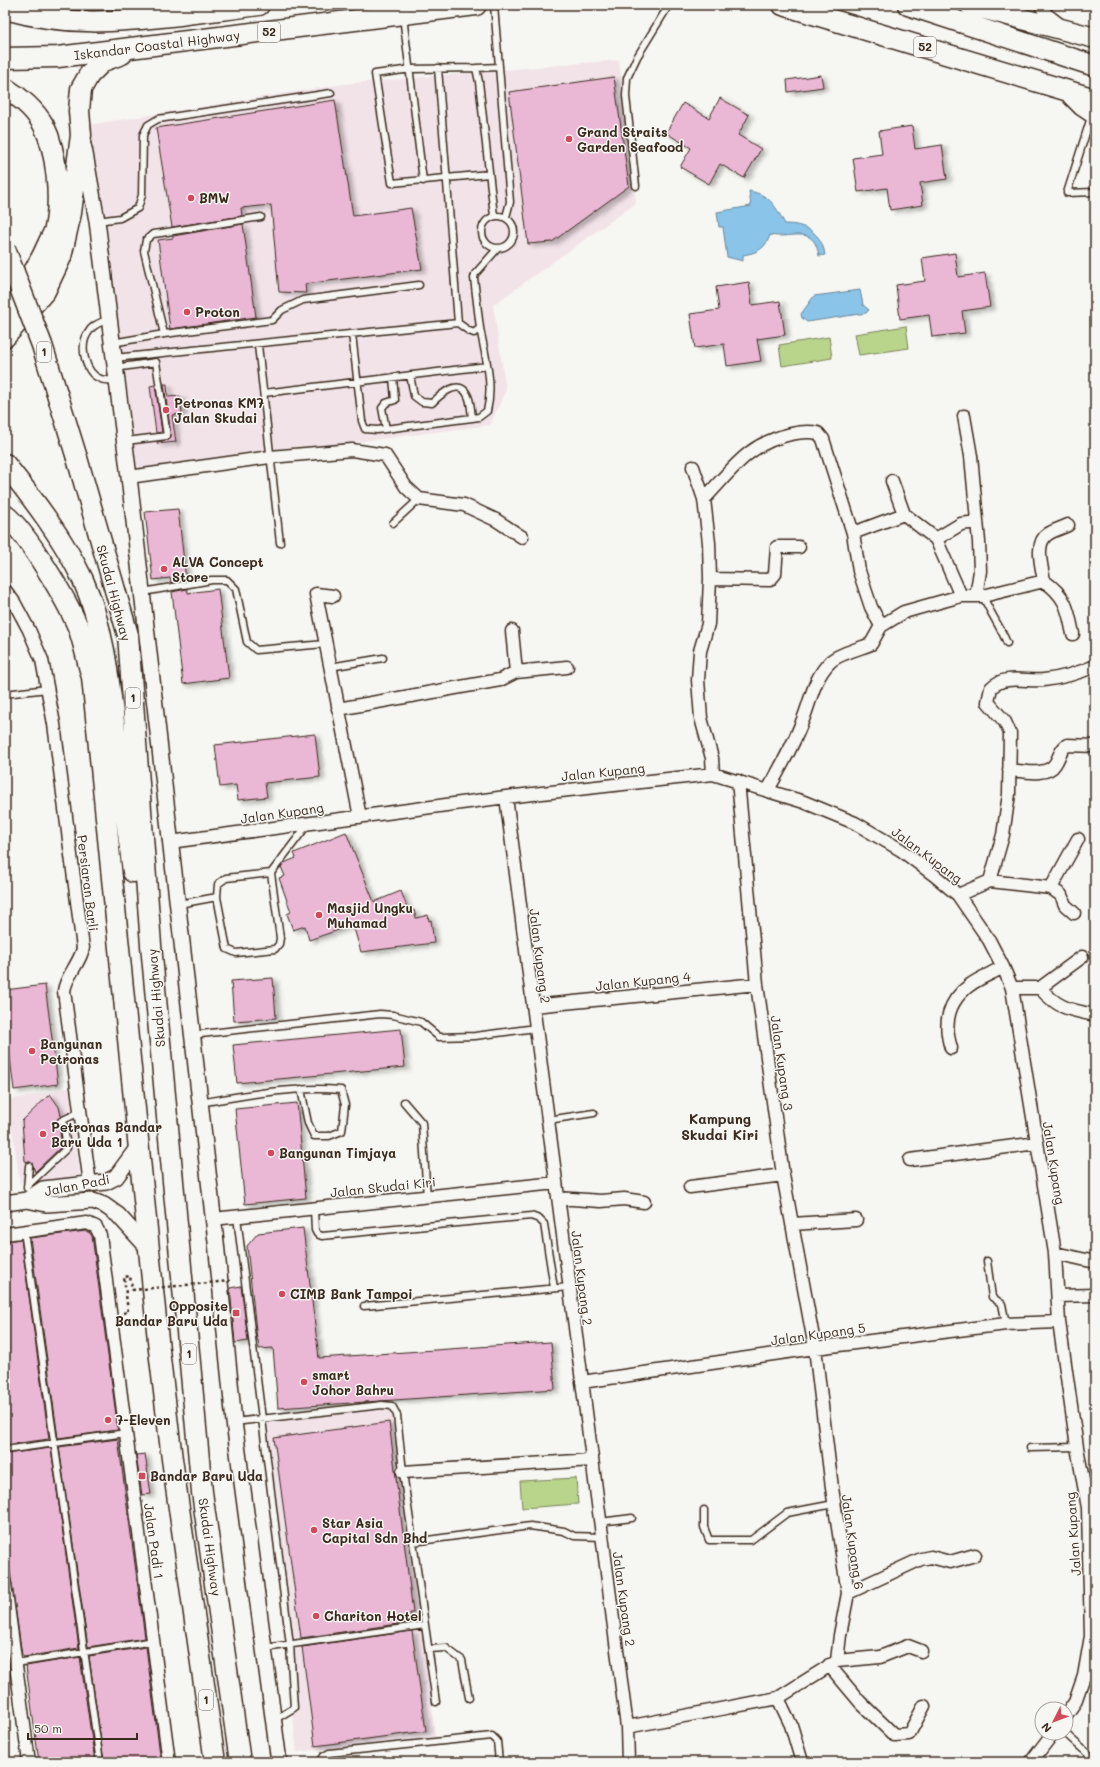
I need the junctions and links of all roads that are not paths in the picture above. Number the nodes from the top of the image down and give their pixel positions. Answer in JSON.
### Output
{"nodes":[{"id":1,"x":259,"y":5,"type":"edge"},
{"id":2,"x":476,"y":5,"type":"edge"},
{"id":3,"x":494,"y":5,"type":"edge"},
{"id":4,"x":669,"y":5,"type":"edge"},
{"id":5,"x":783,"y":5,"type":"edge"},
{"id":6,"x":908,"y":5,"type":"edge"},
{"id":7,"x":970,"y":5,"type":"edge"},
{"id":8,"x":1041,"y":5,"type":"edge"},
{"id":9,"x":5,"y":9,"type":"edge"},
{"id":10,"x":403,"y":15,"type":"junction"},
{"id":11,"x":1068,"y":30,"type":"junction"},
{"id":12,"x":1095,"y":38,"type":"edge"},
{"id":13,"x":134,"y":48,"type":"junction"},
{"id":14,"x":5,"y":58,"type":"edge"},
{"id":15,"x":1095,"y":66,"type":"edge"},
{"id":16,"x":498,"y":67,"type":"junction"},
{"id":17,"x":438,"y":68,"type":"junction"},
{"id":18,"x":476,"y":68,"type":"junction"},
{"id":19,"x":411,"y":69,"type":"junction"},
{"id":20,"x":5,"y":88,"type":"edge"},
{"id":21,"x":331,"y":93,"type":"dead end"},
{"id":22,"x":1094,"y":109,"type":"edge"},
{"id":23,"x":81,"y":135,"type":"junction"},
{"id":24,"x":489,"y":174,"type":"junction"},
{"id":25,"x":447,"y":177,"type":"junction"},
{"id":26,"x":424,"y":181,"type":"junction"},
{"id":27,"x":636,"y":186,"type":"dead end"},
{"id":28,"x":1095,"y":192,"type":"edge"},
{"id":29,"x":494,"y":216,"type":"junction"},
{"id":30,"x":261,"y":217,"type":"dead end"},
{"id":31,"x":506,"y":217,"type":"junction"},
{"id":32,"x":97,"y":221,"type":"junction"},
{"id":33,"x":498,"y":248,"type":"junction"},
{"id":34,"x":5,"y":250,"type":"edge"},
{"id":35,"x":419,"y":285,"type":"dead end"},
{"id":36,"x":5,"y":310,"type":"edge"},
{"id":37,"x":109,"y":318,"type":"junction"},
{"id":38,"x":458,"y":323,"type":"junction"},
{"id":39,"x":480,"y":328,"type":"junction"},
{"id":40,"x":164,"y":334,"type":"junction"},
{"id":41,"x":352,"y":334,"type":"junction"},
{"id":42,"x":5,"y":337,"type":"edge"},
{"id":43,"x":112,"y":343,"type":"junction"},
{"id":44,"x":258,"y":345,"type":"junction"},
{"id":45,"x":152,"y":355,"type":"junction"},
{"id":46,"x":153,"y":362,"type":"junction"},
{"id":47,"x":487,"y":366,"type":"junction"},
{"id":48,"x":115,"y":369,"type":"junction"},
{"id":49,"x":410,"y":375,"type":"junction"},
{"id":50,"x":393,"y":377,"type":"junction"},
{"id":51,"x":357,"y":382,"type":"junction"},
{"id":52,"x":264,"y":393,"type":"junction"},
{"id":53,"x":964,"y":416,"type":"dead end"},
{"id":54,"x":472,"y":418,"type":"junction"},
{"id":55,"x":386,"y":429,"type":"junction"},
{"id":56,"x":124,"y":441,"type":"junction"},
{"id":57,"x":270,"y":457,"type":"junction"},
{"id":58,"x":5,"y":464,"type":"edge"},
{"id":59,"x":693,"y":468,"type":"dead end"},
{"id":60,"x":129,"y":477,"type":"junction"},
{"id":61,"x":5,"y":478,"type":"edge"},
{"id":62,"x":892,"y":481,"type":"dead end"},
{"id":63,"x":419,"y":499,"type":"junction"},
{"id":64,"x":704,"y":499,"type":"junction"},
{"id":65,"x":35,"y":501,"type":"junction"},
{"id":66,"x":904,"y":514,"type":"junction"},
{"id":67,"x":5,"y":515,"type":"edge"},
{"id":68,"x":977,"y":522,"type":"junction"},
{"id":69,"x":392,"y":523,"type":"dead end"},
{"id":70,"x":1068,"y":525,"type":"dead end"},
{"id":71,"x":853,"y":533,"type":"junction"},
{"id":72,"x":522,"y":538,"type":"dead end"},
{"id":73,"x":936,"y":539,"type":"junction"},
{"id":74,"x":280,"y":543,"type":"dead end"},
{"id":75,"x":799,"y":547,"type":"dead end"},
{"id":76,"x":710,"y":579,"type":"junction"},
{"id":77,"x":1044,"y":581,"type":"junction"},
{"id":78,"x":5,"y":590,"type":"edge"},
{"id":79,"x":141,"y":592,"type":"junction"},
{"id":80,"x":332,"y":596,"type":"dead end"},
{"id":81,"x":961,"y":596,"type":"junction"},
{"id":82,"x":980,"y":596,"type":"junction"},
{"id":83,"x":881,"y":626,"type":"junction"},
{"id":84,"x":512,"y":631,"type":"dead end"},
{"id":85,"x":1073,"y":634,"type":"dead end"},
{"id":86,"x":1006,"y":643,"type":"dead end"},
{"id":87,"x":325,"y":644,"type":"junction"},
{"id":88,"x":383,"y":658,"type":"dead end"},
{"id":89,"x":1095,"y":666,"type":"edge"},
{"id":90,"x":330,"y":667,"type":"junction"},
{"id":91,"x":567,"y":667,"type":"dead end"},
{"id":92,"x":516,"y":672,"type":"junction"},
{"id":93,"x":47,"y":689,"type":"junction"},
{"id":94,"x":5,"y":694,"type":"edge"},
{"id":95,"x":338,"y":709,"type":"junction"},
{"id":96,"x":1095,"y":746,"type":"edge"},
{"id":97,"x":1009,"y":770,"type":"junction"},
{"id":98,"x":713,"y":774,"type":"junction"},
{"id":99,"x":738,"y":781,"type":"junction"},
{"id":100,"x":768,"y":790,"type":"junction"},
{"id":101,"x":506,"y":797,"type":"junction"},
{"id":102,"x":360,"y":817,"type":"junction"},
{"id":103,"x":308,"y":824,"type":"junction"},
{"id":104,"x":1078,"y":839,"type":"dead end"},
{"id":105,"x":170,"y":842,"type":"junction"},
{"id":106,"x":271,"y":873,"type":"junction"},
{"id":107,"x":990,"y":881,"type":"junction"},
{"id":108,"x":1050,"y":888,"type":"junction"},
{"id":109,"x":958,"y":895,"type":"junction"},
{"id":110,"x":217,"y":897,"type":"junction"},
{"id":111,"x":177,"y":904,"type":"junction"},
{"id":112,"x":1074,"y":913,"type":"dead end"},
{"id":113,"x":152,"y":945,"type":"junction"},
{"id":114,"x":1082,"y":957,"type":"dead end"},
{"id":115,"x":1003,"y":967,"type":"junction"},
{"id":116,"x":757,"y":984,"type":"junction"},
{"id":117,"x":1012,"y":988,"type":"junction"},
{"id":118,"x":1040,"y":988,"type":"junction"},
{"id":119,"x":533,"y":1006,"type":"junction"},
{"id":120,"x":1095,"y":1015,"type":"edge"},
{"id":121,"x":536,"y":1028,"type":"junction"},
{"id":122,"x":192,"y":1035,"type":"junction"},
{"id":123,"x":951,"y":1048,"type":"dead end"},
{"id":124,"x":301,"y":1089,"type":"junction"},
{"id":125,"x":404,"y":1102,"type":"dead end"},
{"id":126,"x":200,"y":1103,"type":"junction"},
{"id":127,"x":80,"y":1112,"type":"junction"},
{"id":128,"x":594,"y":1113,"type":"dead end"},
{"id":129,"x":548,"y":1120,"type":"junction"},
{"id":130,"x":1037,"y":1143,"type":"junction"},
{"id":131,"x":138,"y":1147,"type":"junction"},
{"id":132,"x":910,"y":1160,"type":"dead end"},
{"id":133,"x":29,"y":1166,"type":"dead end"},
{"id":134,"x":783,"y":1175,"type":"junction"},
{"id":135,"x":556,"y":1183,"type":"junction"},
{"id":136,"x":90,"y":1184,"type":"junction"},
{"id":137,"x":690,"y":1187,"type":"dead end"},
{"id":138,"x":27,"y":1193,"type":"junction"},
{"id":139,"x":427,"y":1197,"type":"junction"},
{"id":140,"x":558,"y":1198,"type":"junction"},
{"id":141,"x":644,"y":1202,"type":"dead end"},
{"id":142,"x":5,"y":1203,"type":"edge"},
{"id":143,"x":314,"y":1209,"type":"junction"},
{"id":144,"x":237,"y":1217,"type":"junction"},
{"id":145,"x":213,"y":1219,"type":"junction"},
{"id":146,"x":856,"y":1220,"type":"dead end"},
{"id":147,"x":792,"y":1224,"type":"junction"},
{"id":148,"x":24,"y":1231,"type":"junction"},
{"id":149,"x":5,"y":1234,"type":"edge"},
{"id":150,"x":148,"y":1248,"type":"junction"},
{"id":151,"x":1055,"y":1253,"type":"junction"},
{"id":152,"x":987,"y":1261,"type":"dead end"},
{"id":153,"x":1095,"y":1262,"type":"edge"},
{"id":154,"x":569,"y":1287,"type":"junction"},
{"id":155,"x":554,"y":1288,"type":"junction"},
{"id":156,"x":1095,"y":1295,"type":"edge"},
{"id":157,"x":1058,"y":1296,"type":"junction"},
{"id":158,"x":364,"y":1306,"type":"dead end"},
{"id":159,"x":1059,"y":1322,"type":"junction"},
{"id":160,"x":1006,"y":1324,"type":"junction"},
{"id":161,"x":815,"y":1348,"type":"junction"},
{"id":162,"x":582,"y":1382,"type":"junction"},
{"id":163,"x":263,"y":1419,"type":"junction"},
{"id":164,"x":234,"y":1422,"type":"junction"},
{"id":165,"x":126,"y":1433,"type":"junction"},
{"id":166,"x":54,"y":1442,"type":"junction"},
{"id":167,"x":1077,"y":1447,"type":"junction"},
{"id":168,"x":1030,"y":1448,"type":"dead end"},
{"id":169,"x":5,"y":1450,"type":"edge"},
{"id":170,"x":592,"y":1460,"type":"junction"},
{"id":171,"x":403,"y":1472,"type":"junction"},
{"id":172,"x":834,"y":1504,"type":"junction"},
{"id":173,"x":1091,"y":1508,"type":"edge"},
{"id":174,"x":704,"y":1510,"type":"dead end"},
{"id":175,"x":632,"y":1518,"type":"dead end"},
{"id":176,"x":600,"y":1522,"type":"junction"},
{"id":177,"x":602,"y":1537,"type":"junction"},
{"id":178,"x":413,"y":1542,"type":"junction"},
{"id":179,"x":975,"y":1555,"type":"dead end"},
{"id":180,"x":5,"y":1584,"type":"edge"},
{"id":181,"x":848,"y":1593,"type":"junction"},
{"id":182,"x":425,"y":1625,"type":"junction"},
{"id":183,"x":154,"y":1641,"type":"junction"},
{"id":184,"x":290,"y":1645,"type":"junction"},
{"id":185,"x":265,"y":1648,"type":"junction"},
{"id":186,"x":429,"y":1648,"type":"junction"},
{"id":187,"x":922,"y":1651,"type":"dead end"},
{"id":188,"x":84,"y":1653,"type":"junction"},
{"id":189,"x":16,"y":1663,"type":"junction"},
{"id":190,"x":833,"y":1663,"type":"junction"},
{"id":191,"x":469,"y":1698,"type":"dead end"},
{"id":192,"x":778,"y":1698,"type":"junction"},
{"id":193,"x":436,"y":1702,"type":"dead end"},
{"id":194,"x":1074,"y":1703,"type":"edge"},
{"id":195,"x":924,"y":1706,"type":"dead end"},
{"id":196,"x":274,"y":1720,"type":"junction"},
{"id":197,"x":627,"y":1727,"type":"junction"},
{"id":198,"x":1047,"y":1741,"type":"edge"},
{"id":199,"x":1074,"y":1741,"type":"edge"},
{"id":200,"x":30,"y":1762,"type":"edge"},
{"id":201,"x":100,"y":1762,"type":"edge"},
{"id":202,"x":169,"y":1762,"type":"edge"},
{"id":203,"x":215,"y":1762,"type":"edge"},
{"id":204,"x":240,"y":1762,"type":"edge"},
{"id":205,"x":279,"y":1762,"type":"edge"},
{"id":206,"x":320,"y":1762,"type":"edge"},
{"id":207,"x":499,"y":1762,"type":"edge"},
{"id":208,"x":628,"y":1762,"type":"edge"},
{"id":209,"x":802,"y":1762,"type":"edge"},
{"id":210,"x":1031,"y":1762,"type":"edge"},
{"id":211,"x":1089,"y":1762,"type":"edge"}],
"edges":[{"from":1,"to":9,"type":"highway","name":"Iskandar Coastal Highway","number":"52"},
{"from":2,"to":10,"type":"highway","name":"Iskandar Coastal Highway","number":"52"},
{"from":3,"to":16,"type":"lane"},
{"from":4,"to":27,"type":"lane"},
{"from":5,"to":22,"type":"highway","number":"52"},
{"from":6,"to":15,"type":"highway"},
{"from":7,"to":11,"type":"highway"},
{"from":8,"to":11,"type":"street"},
{"from":10,"to":13,"type":"highway","name":"Iskandar Coastal Highway","number":"52"},
{"from":10,"to":19,"type":"lane"},
{"from":11,"to":12,"type":"highway"},
{"from":13,"to":14,"type":"highway","name":"Iskandar Coastal Highway","number":"52"},
{"from":13,"to":23,"type":"highway"},
{"from":16,"to":18,"type":"lane"},
{"from":16,"to":31,"type":"lane"},
{"from":17,"to":18,"type":"lane"},
{"from":17,"to":19,"type":"lane"},
{"from":17,"to":25,"type":"lane"},
{"from":18,"to":24,"type":"lane"},
{"from":19,"to":26,"type":"lane"},
{"from":19,"to":26,"type":"lane"},
{"from":20,"to":36,"type":"highway"},
{"from":21,"to":32,"type":"lane"},
{"from":22,"to":28,"type":"lane"},
{"from":23,"to":32,"type":"street"},
{"from":23,"to":42,"type":"highway"},
{"from":24,"to":25,"type":"lane"},
{"from":24,"to":29,"type":"lane"},
{"from":25,"to":26,"type":"lane"},
{"from":25,"to":38,"type":"lane"},
{"from":29,"to":31,"type":"lane"},
{"from":29,"to":33,"type":"lane"},
{"from":30,"to":40,"type":"lane"},
{"from":31,"to":33,"type":"lane"},
{"from":32,"to":37,"type":"street"},
{"from":33,"to":39,"type":"lane"},
{"from":34,"to":113,"type":"highway","name":"Skudai Highway","number":"1","bridge":true},
{"from":35,"to":40,"type":"lane"},
{"from":37,"to":43,"type":"street"},
{"from":37,"to":48,"type":"lane"},
{"from":38,"to":39,"type":"lane"},
{"from":38,"to":41,"type":"lane"},
{"from":39,"to":47,"type":"lane"},
{"from":40,"to":43,"type":"lane"},
{"from":41,"to":44,"type":"lane"},
{"from":41,"to":51,"type":"lane"},
{"from":43,"to":48,"type":"street"},
{"from":44,"to":45,"type":"lane"},
{"from":44,"to":52,"type":"lane"},
{"from":45,"to":46,"type":"lane"},
{"from":45,"to":48,"type":"lane"},
{"from":46,"to":48,"type":"lane"},
{"from":46,"to":56,"type":"lane"},
{"from":47,"to":49,"type":"lane"},
{"from":47,"to":54,"type":"lane"},
{"from":48,"to":56,"type":"street"},
{"from":49,"to":50,"type":"lane"},
{"from":49,"to":54,"type":"lane"},
{"from":50,"to":51,"type":"lane"},
{"from":50,"to":55,"type":"lane"},
{"from":51,"to":52,"type":"lane"},
{"from":51,"to":55,"type":"lane"},
{"from":52,"to":57,"type":"lane"},
{"from":53,"to":68,"type":"street"},
{"from":54,"to":55,"type":"lane"},
{"from":56,"to":60,"type":"street"},
{"from":57,"to":60,"type":"street"},
{"from":57,"to":63,"type":"street"},
{"from":57,"to":74,"type":"lane"},
{"from":58,"to":65,"type":"highway"},
{"from":59,"to":64,"type":"street"},
{"from":60,"to":79,"type":"street"},
{"from":61,"to":65,"type":"highway"},
{"from":62,"to":66,"type":"street"},
{"from":63,"to":69,"type":"lane"},
{"from":63,"to":72,"type":"street"},
{"from":64,"to":71,"type":"street"},
{"from":64,"to":76,"type":"street"},
{"from":65,"to":113,"type":"highway"},
{"from":66,"to":71,"type":"street"},
{"from":66,"to":73,"type":"street"},
{"from":67,"to":131,"type":"highway","name":"Skudai Highway","number":"1"},
{"from":68,"to":73,"type":"street"},
{"from":68,"to":82,"type":"street"},
{"from":70,"to":77,"type":"street"},
{"from":71,"to":83,"type":"street"},
{"from":73,"to":81,"type":"street"},
{"from":75,"to":76,"type":"street"},
{"from":76,"to":98,"type":"street"},
{"from":77,"to":82,"type":"street"},
{"from":77,"to":85,"type":"street"},
{"from":78,"to":93,"type":"street","name":"Persiaran Barli"},
{"from":79,"to":87,"type":"lane"},
{"from":79,"to":105,"type":"street"},
{"from":80,"to":87,"type":"street"},
{"from":81,"to":82,"type":"street"},
{"from":81,"to":83,"type":"street"},
{"from":82,"to":86,"type":"lane"},
{"from":83,"to":100,"type":"street"},
{"from":84,"to":92,"type":"street"},
{"from":87,"to":90,"type":"street"},
{"from":88,"to":90,"type":"lane"},
{"from":89,"to":97,"type":"street"},
{"from":90,"to":95,"type":"street"},
{"from":91,"to":92,"type":"street"},
{"from":92,"to":95,"type":"street"},
{"from":93,"to":94,"type":"lane"},
{"from":93,"to":127,"type":"street","name":"Persiaran Barli"},
{"from":95,"to":102,"type":"street"},
{"from":96,"to":97,"type":"street"},
{"from":97,"to":107,"type":"street"},
{"from":98,"to":99,"type":"street","name":"Jalan Kupang"},
{"from":98,"to":101,"type":"street","name":"Jalan Kupang"},
{"from":99,"to":100,"type":"street","name":"Jalan Kupang"},
{"from":99,"to":116,"type":"street","name":"Jalan Kupang 3"},
{"from":100,"to":109,"type":"street","name":"Jalan Kupang"},
{"from":101,"to":102,"type":"street","name":"Jalan Kupang"},
{"from":101,"to":119,"type":"street","name":"Jalan Kupang 2"},
{"from":102,"to":103,"type":"street","name":"Jalan Kupang"},
{"from":103,"to":105,"type":"street","name":"Jalan Kupang"},
{"from":103,"to":106,"type":"lane"},
{"from":104,"to":108,"type":"street"},
{"from":105,"to":111,"type":"street"},
{"from":106,"to":110,"type":"lane"},
{"from":106,"to":110,"type":"lane"},
{"from":107,"to":108,"type":"street"},
{"from":107,"to":109,"type":"street"},
{"from":108,"to":112,"type":"street"},
{"from":109,"to":115,"type":"street","name":"Jalan Kupang"},
{"from":110,"to":111,"type":"lane"},
{"from":111,"to":122,"type":"street"},
{"from":113,"to":204,"type":"highway","name":"Skudai Highway","number":"1"},
{"from":114,"to":118,"type":"street"},
{"from":115,"to":117,"type":"street","name":"Jalan Kupang"},
{"from":115,"to":123,"type":"street"},
{"from":116,"to":119,"type":"street","name":"Jalan Kupang 4"},
{"from":116,"to":134,"type":"street","name":"Jalan Kupang 3"},
{"from":117,"to":118,"type":"street"},
{"from":117,"to":130,"type":"street","name":"Jalan Kupang"},
{"from":118,"to":120,"type":"street"},
{"from":119,"to":121,"type":"street","name":"Jalan Kupang 2"},
{"from":121,"to":122,"type":"lane"},
{"from":121,"to":129,"type":"street","name":"Jalan Kupang 2"},
{"from":122,"to":126,"type":"street"},
{"from":124,"to":124,"type":"lane"},
{"from":124,"to":126,"type":"lane"},
{"from":125,"to":139,"type":"lane"},
{"from":126,"to":145,"type":"street"},
{"from":127,"to":136,"type":"street","name":"Persiaran Barli"},
{"from":127,"to":138,"type":"lane"},
{"from":128,"to":129,"type":"lane"},
{"from":129,"to":135,"type":"street","name":"Jalan Kupang 2"},
{"from":130,"to":132,"type":"street"},
{"from":130,"to":151,"type":"street","name":"Jalan Kupang"},
{"from":131,"to":136,"type":"street","name":"Jalan Padi"},
{"from":131,"to":150,"type":"highway","name":"Skudai Highway","number":"1"},
{"from":133,"to":138,"type":"lane"},
{"from":134,"to":137,"type":"street"},
{"from":134,"to":147,"type":"street","name":"Jalan Kupang 3"},
{"from":135,"to":139,"type":"street","name":"Jalan Skudai Kiri"},
{"from":135,"to":140,"type":"street","name":"Jalan Kupang 2"},
{"from":136,"to":138,"type":"street","name":"Jalan Padi"},
{"from":138,"to":142,"type":"street","name":"Jalan Padi"},
{"from":138,"to":150,"type":"street","name":"Jalan Padi"},
{"from":139,"to":143,"type":"street","name":"Jalan Skudai Kiri"},
{"from":140,"to":141,"type":"street"},
{"from":140,"to":154,"type":"street","name":"Jalan Kupang 2"},
{"from":143,"to":144,"type":"street","name":"Jalan Skudai Kiri"},
{"from":143,"to":155,"type":"lane"},
{"from":144,"to":145,"type":"street","name":"Jalan Skudai Kiri"},
{"from":144,"to":163,"type":"lane"},
{"from":145,"to":164,"type":"street"},
{"from":146,"to":147,"type":"street"},
{"from":147,"to":161,"type":"street","name":"Jalan Kupang 3"},
{"from":148,"to":149,"type":"street","name":"Jalan Padi 1"},
{"from":148,"to":165,"type":"street","name":"Jalan Padi 1"},
{"from":148,"to":166,"type":"lane"},
{"from":150,"to":203,"type":"highway","name":"Skudai Highway","number":"1"},
{"from":151,"to":153,"type":"street"},
{"from":151,"to":157,"type":"street","name":"Jalan Kupang"},
{"from":152,"to":160,"type":"lane"},
{"from":154,"to":155,"type":"lane"},
{"from":154,"to":162,"type":"street","name":"Jalan Kupang 2"},
{"from":155,"to":158,"type":"lane"},
{"from":156,"to":157,"type":"street"},
{"from":157,"to":159,"type":"street","name":"Jalan Kupang"},
{"from":159,"to":160,"type":"street","name":"Jalan Kupang 5"},
{"from":159,"to":167,"type":"street","name":"Jalan Kupang"},
{"from":160,"to":161,"type":"street","name":"Jalan Kupang 5"},
{"from":161,"to":162,"type":"street","name":"Jalan Kupang 5"},
{"from":161,"to":172,"type":"street","name":"Jalan Kupang 6"},
{"from":162,"to":170,"type":"street","name":"Jalan Kupang 2"},
{"from":163,"to":164,"type":"lane"},
{"from":163,"to":171,"type":"lane"},
{"from":163,"to":184,"type":"lane"},
{"from":164,"to":185,"type":"street"},
{"from":165,"to":166,"type":"lane"},
{"from":165,"to":183,"type":"street","name":"Jalan Padi 1"},
{"from":166,"to":169,"type":"lane"},
{"from":166,"to":188,"type":"lane"},
{"from":167,"to":168,"type":"lane"},
{"from":167,"to":173,"type":"street","name":"Jalan Kupang"},
{"from":170,"to":171,"type":"street"},
{"from":170,"to":176,"type":"street","name":"Jalan Kupang 2"},
{"from":171,"to":178,"type":"lane"},
{"from":172,"to":174,"type":"lane"},
{"from":172,"to":181,"type":"street","name":"Jalan Kupang 6"},
{"from":173,"to":194,"type":"street","name":"Jalan Kupang"},
{"from":175,"to":176,"type":"lane"},
{"from":176,"to":177,"type":"street","name":"Jalan Kupang 2"},
{"from":177,"to":178,"type":"lane"},
{"from":177,"to":197,"type":"street","name":"Jalan Kupang 2"},
{"from":178,"to":182,"type":"lane"},
{"from":179,"to":181,"type":"street"},
{"from":180,"to":189,"type":"street"},
{"from":181,"to":190,"type":"street","name":"Jalan Kupang 6"},
{"from":182,"to":184,"type":"lane"},
{"from":182,"to":186,"type":"lane"},
{"from":183,"to":188,"type":"lane"},
{"from":183,"to":202,"type":"street","name":"Jalan Padi 1"},
{"from":184,"to":185,"type":"lane"},
{"from":184,"to":196,"type":"lane"},
{"from":185,"to":196,"type":"street"},
{"from":186,"to":191,"type":"lane"},
{"from":186,"to":193,"type":"lane"},
{"from":187,"to":190,"type":"street"},
{"from":188,"to":189,"type":"lane"},
{"from":188,"to":201,"type":"lane"},
{"from":189,"to":200,"type":"street"},
{"from":190,"to":192,"type":"street"},
{"from":190,"to":195,"type":"street"},
{"from":192,"to":197,"type":"street"},
{"from":192,"to":209,"type":"street"},
{"from":196,"to":205,"type":"street"},
{"from":197,"to":208,"type":"street","name":"Jalan Kupang 2"},
{"from":198,"to":210,"type":"street"},
{"from":199,"to":211,"type":"lane"},
{"from":206,"to":207,"type":"lane"}]}
